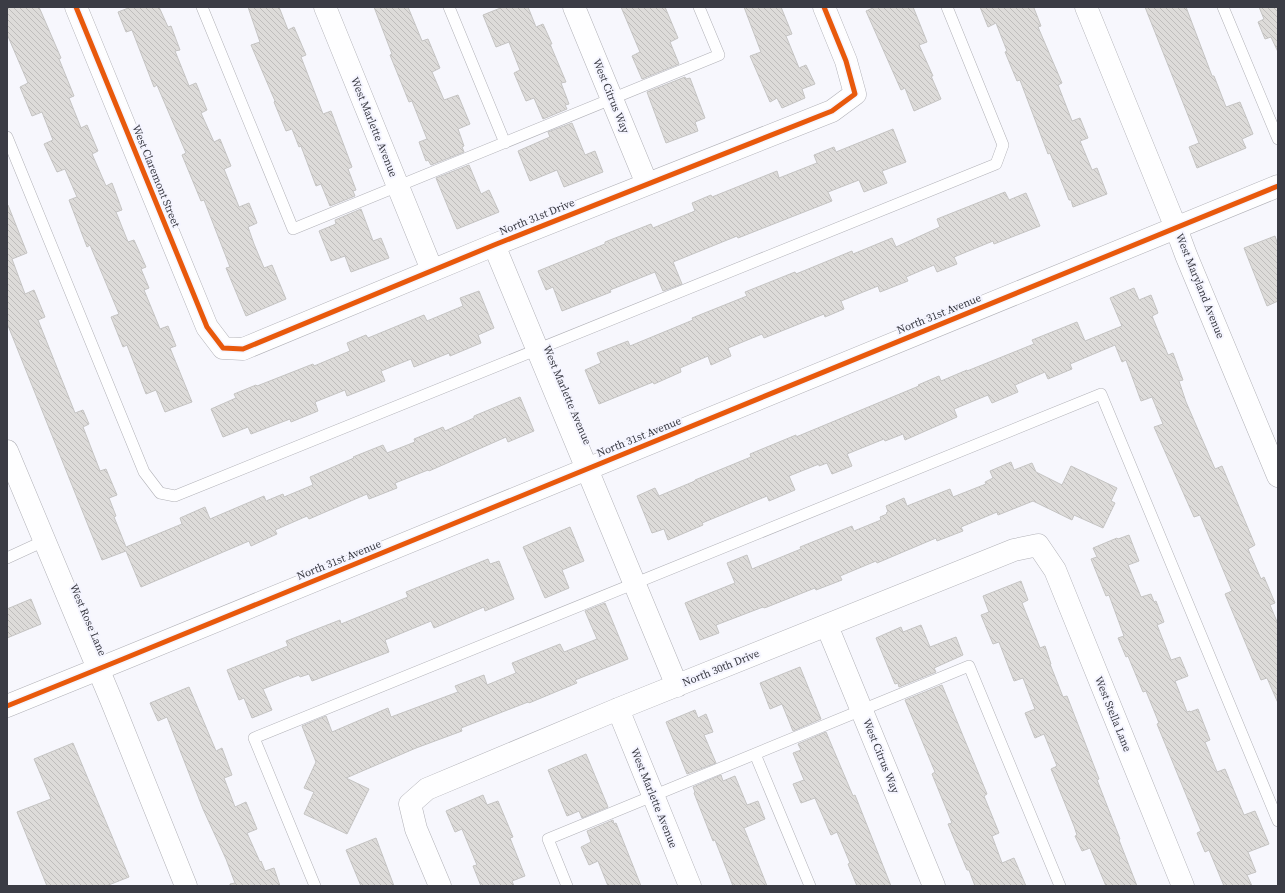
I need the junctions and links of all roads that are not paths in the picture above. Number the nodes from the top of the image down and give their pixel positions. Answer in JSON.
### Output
{"nodes":[{"id":1,"x":76,"y":7,"type":"edge"},
{"id":2,"x":202,"y":7,"type":"edge"},
{"id":3,"x":325,"y":7,"type":"edge"},
{"id":4,"x":449,"y":7,"type":"edge"},
{"id":5,"x":574,"y":7,"type":"edge"},
{"id":6,"x":699,"y":7,"type":"edge"},
{"id":7,"x":824,"y":7,"type":"edge"},
{"id":8,"x":947,"y":7,"type":"edge"},
{"id":9,"x":1086,"y":7,"type":"edge"},
{"id":10,"x":1223,"y":7,"type":"edge"},
{"id":11,"x":612,"y":99,"type":"junction"},
{"id":12,"x":7,"y":137,"type":"edge"},
{"id":13,"x":1278,"y":139,"type":"edge"},
{"id":14,"x":505,"y":142,"type":"junction"},
{"id":15,"x":647,"y":184,"type":"junction"},
{"id":16,"x":1278,"y":186,"type":"edge"},
{"id":17,"x":398,"y":187,"type":"junction"},
{"id":18,"x":1176,"y":228,"type":"junction"},
{"id":19,"x":494,"y":245,"type":"junction"},
{"id":20,"x":432,"y":270,"type":"junction"},
{"id":21,"x":223,"y":348,"type":"joint"},
{"id":22,"x":538,"y":349,"type":"junction"},
{"id":23,"x":7,"y":451,"type":"edge"},
{"id":24,"x":587,"y":469,"type":"junction"},
{"id":25,"x":1278,"y":476,"type":"edge"},
{"id":26,"x":44,"y":541,"type":"junction"},
{"id":27,"x":1038,"y":545,"type":"joint"},
{"id":28,"x":7,"y":558,"type":"edge"},
{"id":29,"x":635,"y":583,"type":"junction"},
{"id":30,"x":827,"y":626,"type":"junction"},
{"id":31,"x":98,"y":670,"type":"junction"},
{"id":32,"x":677,"y":686,"type":"junction"},
{"id":33,"x":7,"y":706,"type":"edge"},
{"id":34,"x":618,"y":709,"type":"junction"},
{"id":35,"x":862,"y":710,"type":"junction"},
{"id":36,"x":755,"y":754,"type":"junction"},
{"id":37,"x":654,"y":796,"type":"junction"},
{"id":38,"x":1278,"y":821,"type":"edge"},
{"id":39,"x":186,"y":886,"type":"edge"},
{"id":40,"x":315,"y":886,"type":"edge"},
{"id":41,"x":440,"y":886,"type":"edge"},
{"id":42,"x":567,"y":886,"type":"edge"},
{"id":43,"x":690,"y":886,"type":"edge"},
{"id":44,"x":810,"y":886,"type":"edge"},
{"id":45,"x":934,"y":886,"type":"edge"},
{"id":46,"x":1060,"y":886,"type":"edge"},
{"id":47,"x":1183,"y":886,"type":"edge"}],
"edges":[{"from":1,"to":21,"type":"street","name":"West Claremont Street"},
{"from":2,"to":17,"type":"lane"},
{"from":3,"to":17,"type":"street","name":"West Marlette Avenue"},
{"from":4,"to":14,"type":"lane"},
{"from":5,"to":11,"type":"street","name":"West Citrus Way"},
{"from":6,"to":11,"type":"lane"},
{"from":7,"to":15,"type":"street","name":"North 31st Drive"},
{"from":8,"to":22,"type":"lane"},
{"from":9,"to":18,"type":"street","name":"West Maryland Avenue"},
{"from":10,"to":13,"type":"lane"},
{"from":11,"to":14,"type":"lane"},
{"from":11,"to":15,"type":"street","name":"West Citrus Way"},
{"from":12,"to":22,"type":"lane"},
{"from":14,"to":17,"type":"lane"},
{"from":15,"to":19,"type":"street","name":"North 31st Drive"},
{"from":16,"to":18,"type":"street","name":"North 31st Avenue"},
{"from":17,"to":20,"type":"street","name":"West Marlette Avenue"},
{"from":18,"to":24,"type":"street","name":"North 31st Avenue"},
{"from":18,"to":25,"type":"street","name":"West Maryland Avenue"},
{"from":19,"to":20,"type":"street","name":"North 31st Drive"},
{"from":19,"to":22,"type":"street","name":"West Marlette Avenue"},
{"from":20,"to":21,"type":"street","name":"North 31st Drive"},
{"from":22,"to":24,"type":"street","name":"West Marlette Avenue"},
{"from":23,"to":26,"type":"street","name":"West Rose Lane"},
{"from":24,"to":29,"type":"street","name":"West Marlette Avenue"},
{"from":24,"to":31,"type":"street","name":"North 31st Avenue"},
{"from":26,"to":28,"type":"lane"},
{"from":26,"to":31,"type":"street","name":"West Rose Lane"},
{"from":27,"to":30,"type":"street","name":"North 30th Drive"},
{"from":27,"to":47,"type":"street","name":"West Stella Lane"},
{"from":29,"to":32,"type":"street","name":"West Marlette Avenue"},
{"from":29,"to":38,"type":"lane"},
{"from":29,"to":40,"type":"lane"},
{"from":30,"to":32,"type":"street","name":"North 30th Drive"},
{"from":30,"to":35,"type":"street","name":"West Citrus Way"},
{"from":31,"to":33,"type":"street","name":"North 31st Avenue"},
{"from":31,"to":39,"type":"street","name":"West Rose Lane"},
{"from":32,"to":34,"type":"street","name":"North 30th Drive"},
{"from":34,"to":37,"type":"street","name":"West Marlette Avenue"},
{"from":34,"to":41,"type":"street","name":"North 30th Drive"},
{"from":35,"to":36,"type":"lane"},
{"from":35,"to":45,"type":"street","name":"West Citrus Way"},
{"from":35,"to":46,"type":"lane"},
{"from":36,"to":37,"type":"lane"},
{"from":36,"to":44,"type":"lane"},
{"from":37,"to":42,"type":"lane"},
{"from":37,"to":43,"type":"street","name":"West Marlette Avenue"}]}
